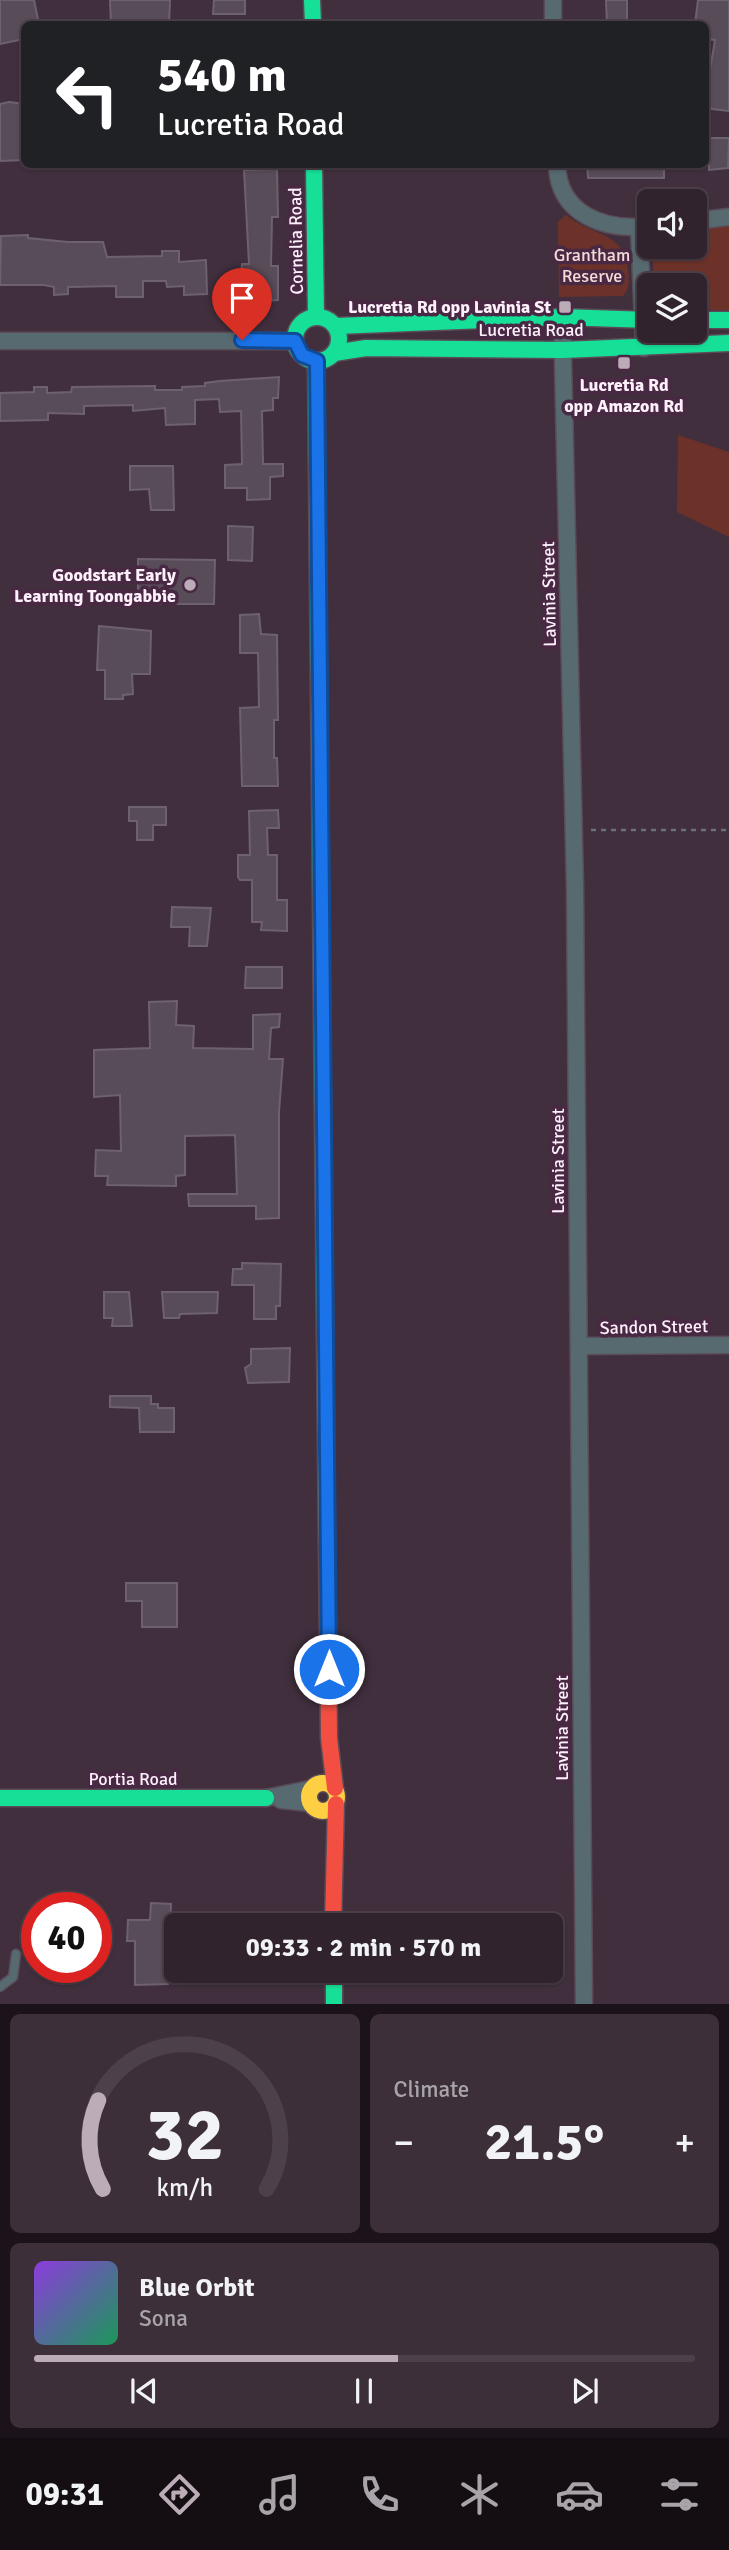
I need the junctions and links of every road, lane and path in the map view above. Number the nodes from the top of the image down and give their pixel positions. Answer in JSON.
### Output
{"nodes":[{"id":1,"x":312,"y":0,"type":"edge"},
{"id":2,"x":553,"y":0,"type":"edge"},
{"id":3,"x":313,"y":21,"type":"edge"},
{"id":4,"x":553,"y":21,"type":"edge"},
{"id":5,"x":314,"y":168,"type":"edge"},
{"id":6,"x":558,"y":168,"type":"edge"},
{"id":7,"x":729,"y":217,"type":"edge"},
{"id":8,"x":707,"y":220,"type":"edge"},
{"id":9,"x":637,"y":225,"type":"edge"},
{"id":10,"x":316,"y":317,"type":"junction"},
{"id":11,"x":562,"y":317,"type":"junction"},
{"id":12,"x":637,"y":320,"type":"edge"},
{"id":13,"x":707,"y":320,"type":"edge"},
{"id":14,"x":729,"y":320,"type":"edge"},
{"id":15,"x":336,"y":326,"type":"junction"},
{"id":16,"x":0,"y":341,"type":"edge"},
{"id":17,"x":295,"y":341,"type":"junction"},
{"id":18,"x":729,"y":342,"type":"edge"},
{"id":19,"x":644,"y":343,"type":"edge"},
{"id":20,"x":644,"y":348,"type":"junction"},
{"id":21,"x":563,"y":351,"type":"junction"},
{"id":22,"x":334,"y":353,"type":"junction"},
{"id":23,"x":317,"y":361,"type":"junction"},
{"id":24,"x":574,"y":830,"type":"junction"},
{"id":25,"x":729,"y":830,"type":"edge"},
{"id":26,"x":729,"y":1345,"type":"edge"},
{"id":27,"x":579,"y":1346,"type":"junction"},
{"id":28,"x":329,"y":1738,"type":"junction"},
{"id":29,"x":336,"y":1796,"type":"junction"},
{"id":30,"x":314,"y":1797,"type":"junction"},
{"id":31,"x":0,"y":1798,"type":"edge"},
{"id":32,"x":332,"y":1873,"type":"junction"},
{"id":33,"x":333,"y":1913,"type":"edge"},
{"id":34,"x":16,"y":1954,"type":"dead end"},
{"id":35,"x":334,"y":1983,"type":"edge"},
{"id":36,"x":0,"y":1987,"type":"edge"},
{"id":37,"x":334,"y":2004,"type":"edge"},
{"id":38,"x":584,"y":2004,"type":"edge"}],
"edges":[{"from":1,"to":3,"type":"street"},
{"from":2,"to":4,"type":"street"},
{"from":5,"to":10,"type":"street","name":"Cornelia Road"},
{"from":6,"to":9,"type":"street"},
{"from":7,"to":8,"type":"street"},
{"from":10,"to":15,"type":"street"},
{"from":10,"to":17,"type":"street"},
{"from":11,"to":12,"type":"street","name":"Lucretia Road"},
{"from":11,"to":15,"type":"street","name":"Lucretia Road"},
{"from":11,"to":21,"type":"street","name":"Lavinia Street"},
{"from":13,"to":14,"type":"street"},
{"from":15,"to":22,"type":"street"},
{"from":16,"to":17,"type":"street"},
{"from":17,"to":23,"type":"street"},
{"from":18,"to":20,"type":"street","name":"Lucretia Road"},
{"from":19,"to":20,"type":"street"},
{"from":20,"to":21,"type":"street","name":"Lucretia Road"},
{"from":21,"to":22,"type":"street","name":"Lucretia Road"},
{"from":21,"to":24,"type":"street","name":"Lavinia Street"},
{"from":22,"to":23,"type":"street"},
{"from":23,"to":28,"type":"street"},
{"from":24,"to":25,"type":"path"},
{"from":24,"to":27,"type":"street","name":"Lavinia Street"},
{"from":26,"to":27,"type":"street","name":"Sandon Street"},
{"from":27,"to":38,"type":"street","name":"Lavinia Street"},
{"from":28,"to":29,"type":"street"},
{"from":28,"to":30,"type":"street"},
{"from":29,"to":30,"type":"street"},
{"from":29,"to":30,"type":"street"},
{"from":29,"to":32,"type":"street"},
{"from":30,"to":31,"type":"street","name":"Portia Road"},
{"from":30,"to":32,"type":"street"},
{"from":32,"to":33,"type":"street"},
{"from":34,"to":36,"type":"lane"},
{"from":35,"to":37,"type":"street"}]}
